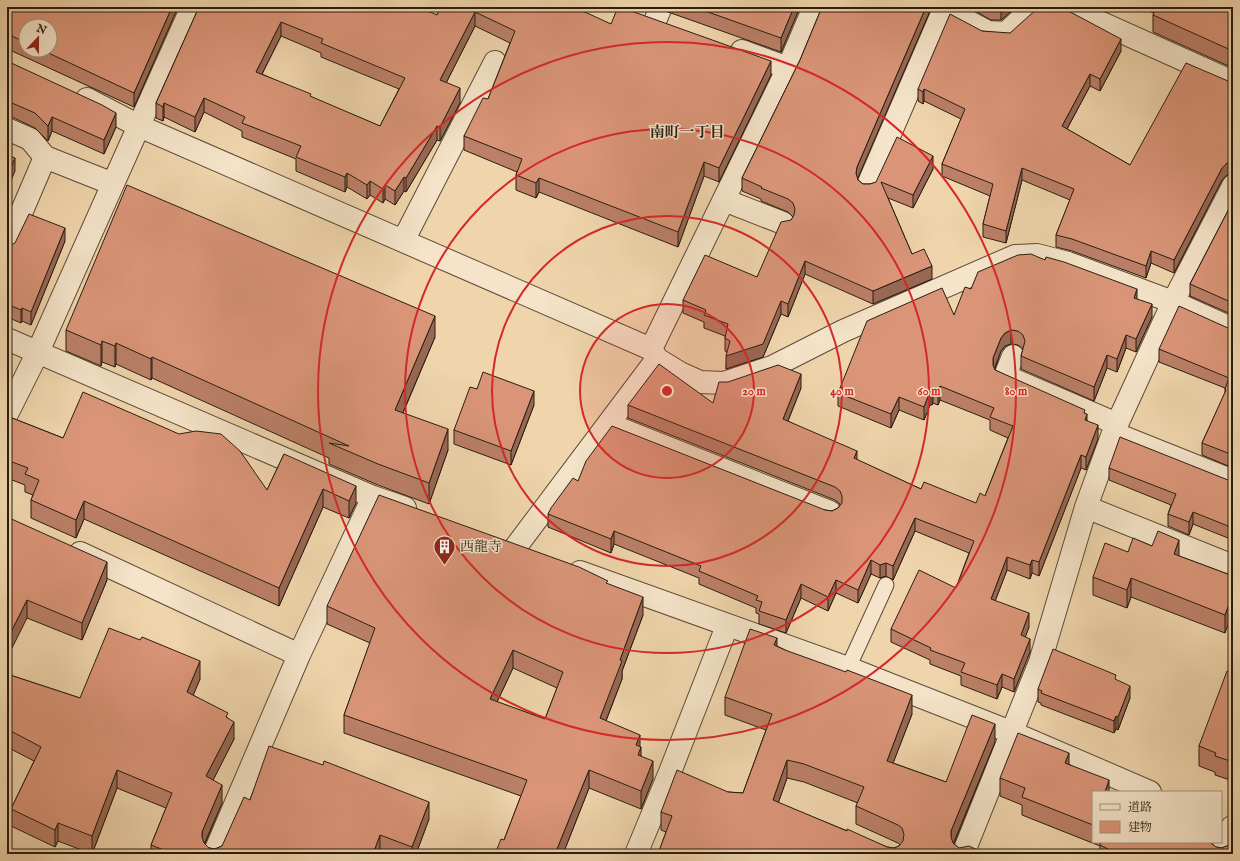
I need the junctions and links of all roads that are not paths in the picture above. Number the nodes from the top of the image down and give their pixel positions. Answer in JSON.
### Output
{"nodes":[{"id":1,"x":192,"y":7,"type":"edge"},
{"id":2,"x":814,"y":7,"type":"edge"},
{"id":3,"x":1034,"y":7,"type":"edge"},
{"id":4,"x":1066,"y":7,"type":"edge"},
{"id":5,"x":942,"y":8,"type":"edge"},
{"id":6,"x":651,"y":14,"type":"edge"},
{"id":7,"x":678,"y":28,"type":"edge"},
{"id":8,"x":722,"y":44,"type":"edge"},
{"id":9,"x":495,"y":62,"type":"dead end"},
{"id":10,"x":788,"y":68,"type":"junction"},
{"id":11,"x":1233,"y":82,"type":"edge"},
{"id":12,"x":72,"y":92,"type":"edge"},
{"id":13,"x":139,"y":126,"type":"junction"},
{"id":14,"x":7,"y":129,"type":"edge"},
{"id":15,"x":45,"y":157,"type":"junction"},
{"id":16,"x":113,"y":184,"type":"junction"},
{"id":17,"x":868,"y":185,"type":"edge"},
{"id":18,"x":1233,"y":186,"type":"edge"},
{"id":19,"x":724,"y":200,"type":"junction"},
{"id":20,"x":783,"y":223,"type":"edge"},
{"id":21,"x":403,"y":241,"type":"junction"},
{"id":22,"x":7,"y":246,"type":"edge"},
{"id":23,"x":1173,"y":302,"type":"junction"},
{"id":24,"x":1233,"y":329,"type":"edge"},
{"id":25,"x":7,"y":339,"type":"edge"},
{"id":26,"x":37,"y":354,"type":"junction"},
{"id":27,"x":654,"y":354,"type":"junction"},
{"id":28,"x":1013,"y":356,"type":"dead end"},
{"id":29,"x":7,"y":414,"type":"edge"},
{"id":30,"x":608,"y":424,"type":"junction"},
{"id":31,"x":1115,"y":428,"type":"junction"},
{"id":32,"x":1233,"y":482,"type":"edge"},
{"id":33,"x":373,"y":497,"type":"junction"},
{"id":34,"x":1086,"y":507,"type":"junction"},
{"id":35,"x":830,"y":512,"type":"edge"},
{"id":36,"x":425,"y":516,"type":"edge"},
{"id":37,"x":493,"y":540,"type":"edge"},
{"id":38,"x":64,"y":546,"type":"edge"},
{"id":39,"x":515,"y":548,"type":"junction"},
{"id":40,"x":537,"y":556,"type":"edge"},
{"id":41,"x":559,"y":564,"type":"edge"},
{"id":42,"x":1233,"y":566,"type":"edge"},
{"id":43,"x":886,"y":585,"type":"dead end"},
{"id":44,"x":727,"y":626,"type":"junction"},
{"id":45,"x":299,"y":655,"type":"junction"},
{"id":46,"x":848,"y":668,"type":"junction"},
{"id":47,"x":1013,"y":733,"type":"junction"},
{"id":48,"x":670,"y":772,"type":"junction"},
{"id":49,"x":691,"y":781,"type":"edge"},
{"id":50,"x":1148,"y":791,"type":"edge"},
{"id":51,"x":1229,"y":826,"type":"edge"},
{"id":52,"x":214,"y":854,"type":"edge"},
{"id":53,"x":636,"y":854,"type":"edge"},
{"id":54,"x":963,"y":854,"type":"edge"},
{"id":55,"x":1221,"y":854,"type":"edge"}],
"edges":[{"from":1,"to":13,"type":"street"},
{"from":2,"to":10,"type":"street"},
{"from":3,"to":5,"type":"street"},
{"from":4,"to":11,"type":"street"},
{"from":5,"to":17,"type":"street"},
{"from":6,"to":7,"type":"street"},
{"from":8,"to":10,"type":"street"},
{"from":9,"to":21,"type":"street"},
{"from":10,"to":19,"type":"street"},
{"from":12,"to":13,"type":"street"},
{"from":13,"to":16,"type":"street"},
{"from":13,"to":21,"type":"street"},
{"from":14,"to":15,"type":"street"},
{"from":15,"to":16,"type":"street"},
{"from":15,"to":22,"type":"street"},
{"from":16,"to":26,"type":"street"},
{"from":18,"to":23,"type":"street"},
{"from":19,"to":20,"type":"street"},
{"from":19,"to":27,"type":"street"},
{"from":21,"to":27,"type":"street"},
{"from":23,"to":24,"type":"street"},
{"from":23,"to":27,"type":"street"},
{"from":23,"to":31,"type":"street"},
{"from":25,"to":26,"type":"street"},
{"from":26,"to":29,"type":"street"},
{"from":26,"to":33,"type":"street"},
{"from":27,"to":30,"type":"street"},
{"from":28,"to":31,"type":"street"},
{"from":30,"to":35,"type":"street"},
{"from":30,"to":39,"type":"street"},
{"from":31,"to":32,"type":"street"},
{"from":31,"to":34,"type":"street"},
{"from":33,"to":36,"type":"street"},
{"from":33,"to":45,"type":"street"},
{"from":34,"to":42,"type":"street"},
{"from":34,"to":47,"type":"street"},
{"from":37,"to":39,"type":"street"},
{"from":38,"to":45,"type":"street"},
{"from":39,"to":40,"type":"street"},
{"from":41,"to":44,"type":"street"},
{"from":43,"to":46,"type":"lane"},
{"from":44,"to":46,"type":"street"},
{"from":44,"to":48,"type":"street"},
{"from":45,"to":52,"type":"street"},
{"from":46,"to":47,"type":"street"},
{"from":47,"to":50,"type":"street"},
{"from":47,"to":54,"type":"street"},
{"from":48,"to":49,"type":"street"},
{"from":48,"to":53,"type":"street"},
{"from":51,"to":55,"type":"street"}]}
